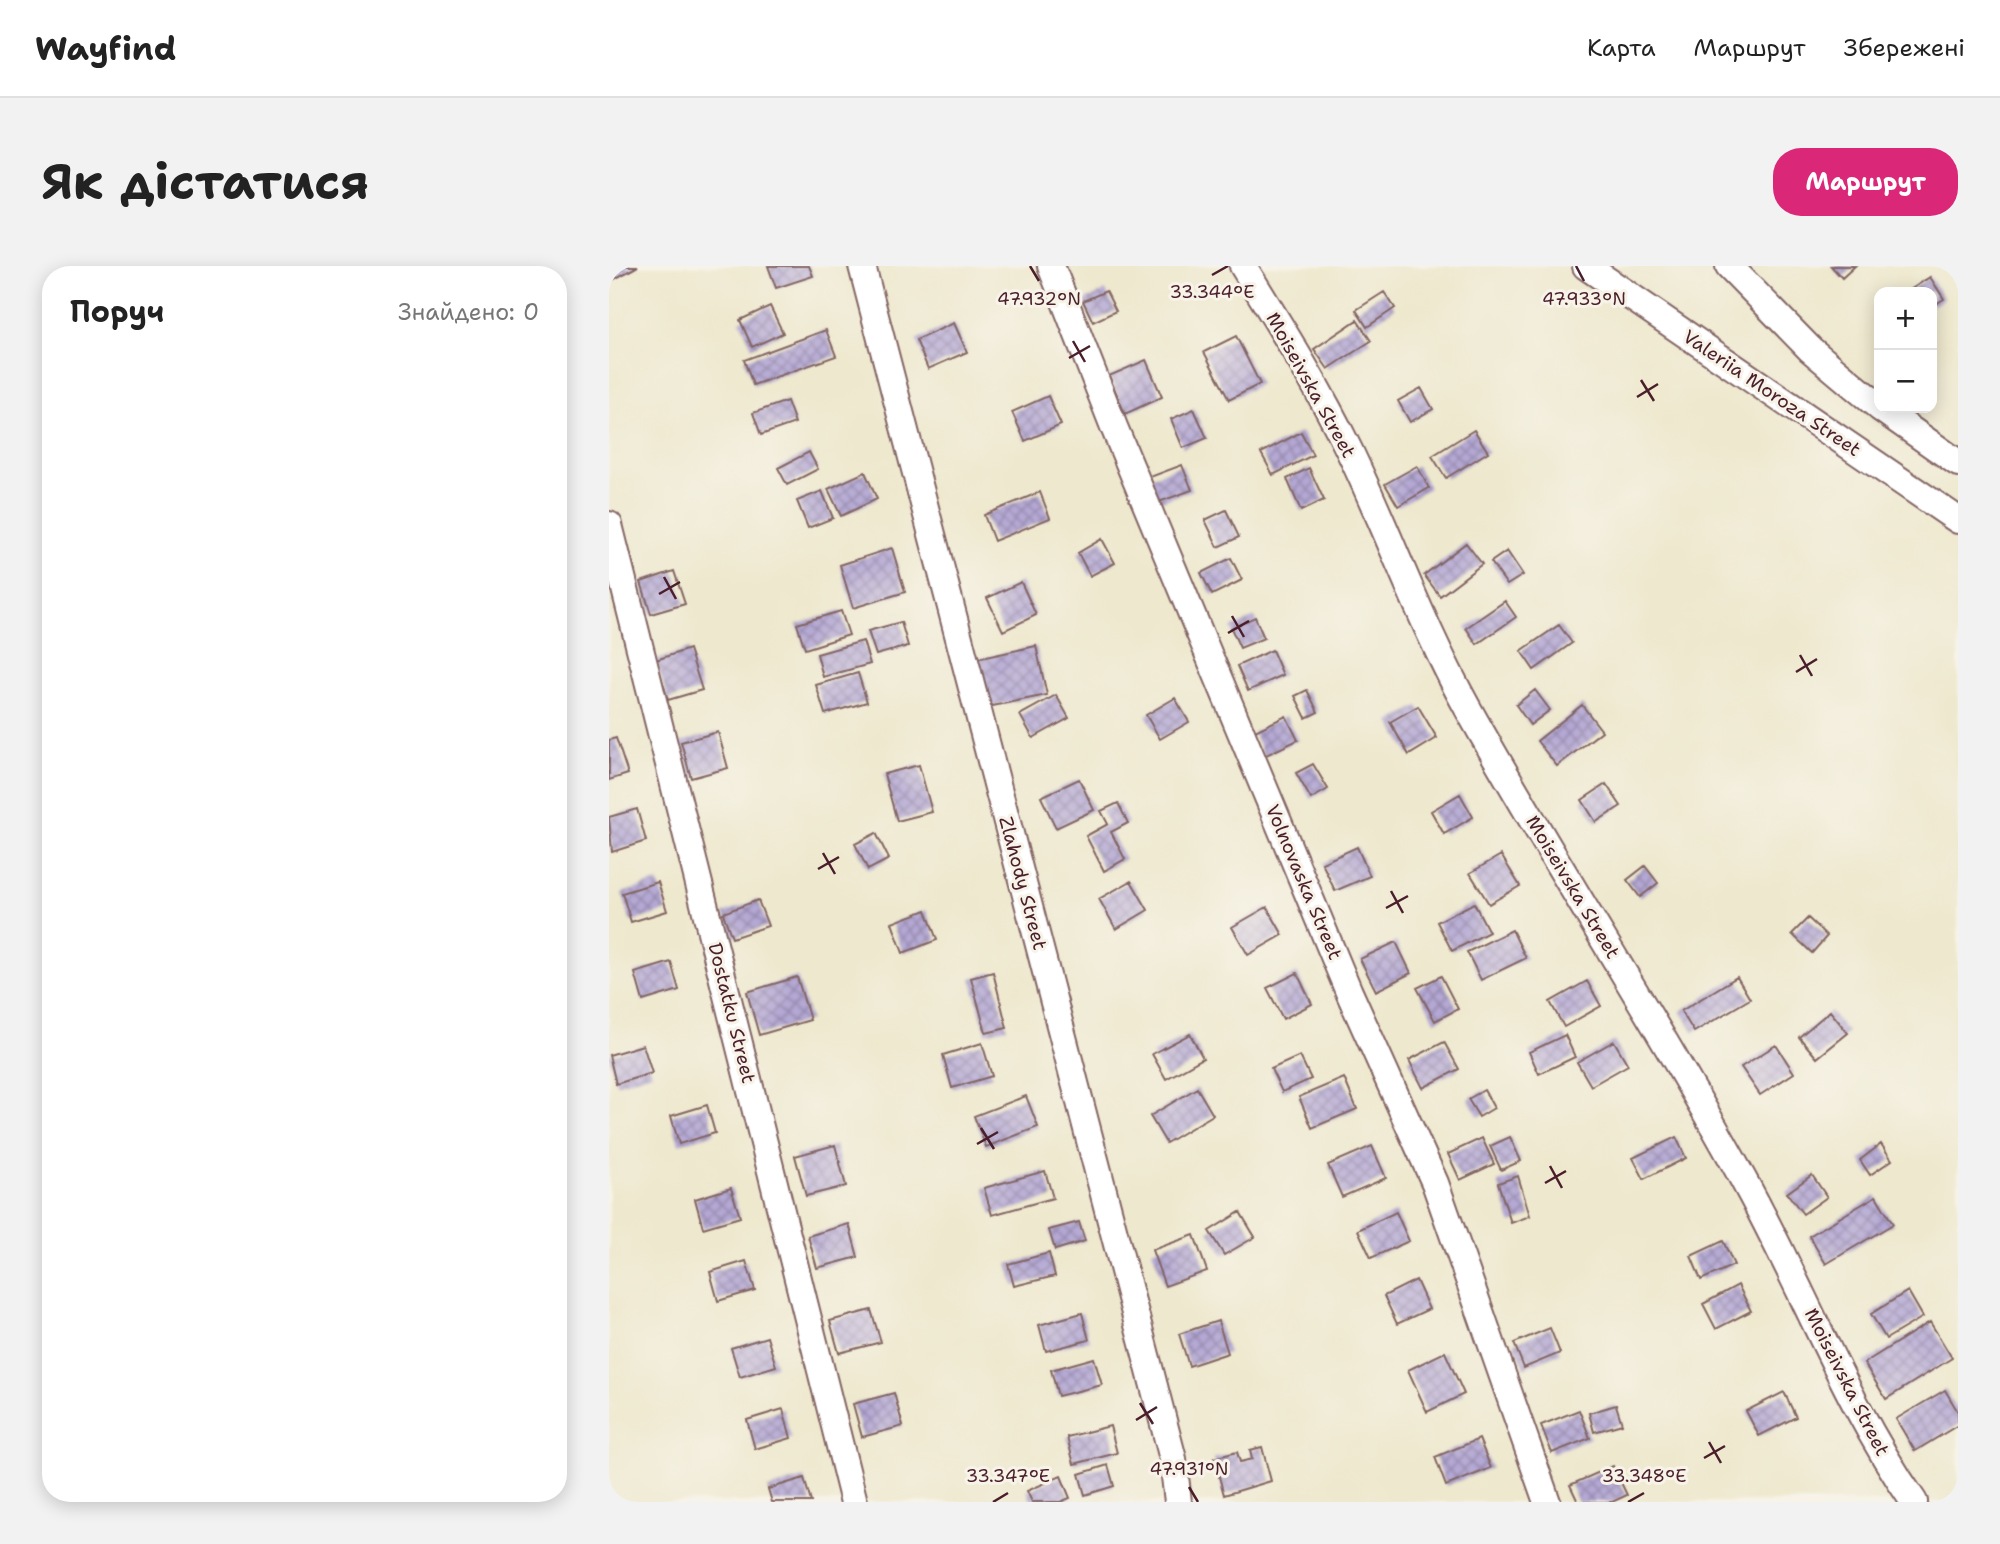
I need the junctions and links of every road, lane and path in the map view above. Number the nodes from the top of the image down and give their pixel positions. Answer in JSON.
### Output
{"nodes":[{"id":1,"x":862,"y":266,"type":"edge"},
{"id":2,"x":1051,"y":266,"type":"edge"},
{"id":3,"x":1243,"y":266,"type":"edge"},
{"id":4,"x":1586,"y":266,"type":"edge"},
{"id":5,"x":1729,"y":266,"type":"edge"},
{"id":6,"x":1874,"y":402,"type":"edge"},
{"id":7,"x":1888,"y":413,"type":"edge"},
{"id":8,"x":1958,"y":463,"type":"edge"},
{"id":9,"x":1958,"y":520,"type":"edge"},
{"id":10,"x":609,"y":524,"type":"edge"},
{"id":11,"x":854,"y":1502,"type":"edge"},
{"id":12,"x":1178,"y":1502,"type":"edge"},
{"id":13,"x":1547,"y":1502,"type":"edge"},
{"id":14,"x":1914,"y":1502,"type":"edge"}],
"edges":[{"from":1,"to":12,"type":"street","name":"Zlahody Street"},
{"from":2,"to":13,"type":"street","name":"Volnovaska Street"},
{"from":3,"to":14,"type":"street","name":"Moiseivska Street"},
{"from":4,"to":9,"type":"street","name":"Valeriia Moroza Street"},
{"from":5,"to":6,"type":"street"},
{"from":7,"to":8,"type":"street"},
{"from":10,"to":11,"type":"street","name":"Dostatku Street"}]}
